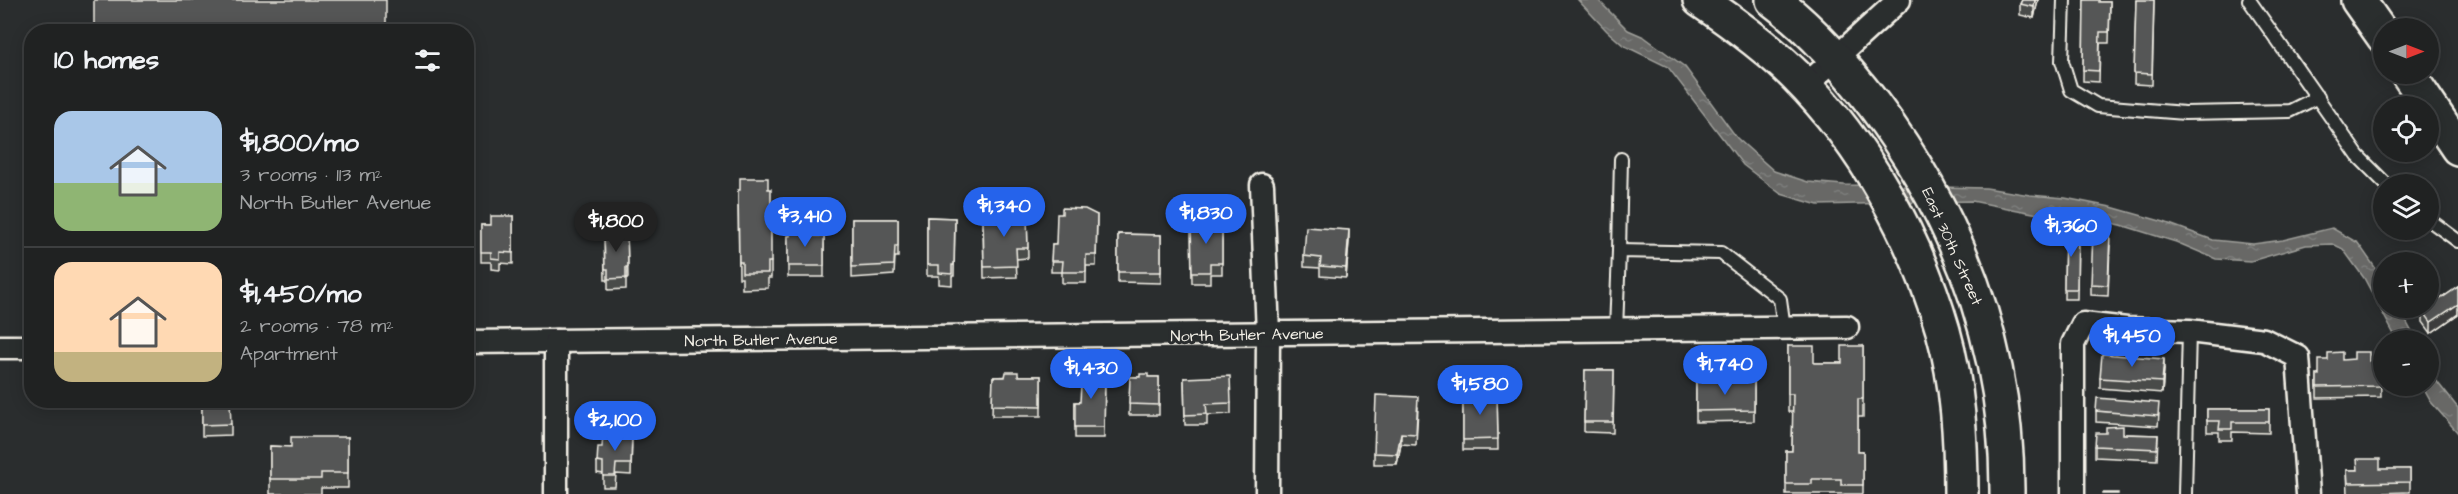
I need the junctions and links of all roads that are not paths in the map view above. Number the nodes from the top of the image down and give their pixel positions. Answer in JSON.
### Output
{"nodes":[{"id":1,"x":1700,"y":0,"type":"edge"},
{"id":2,"x":1773,"y":0,"type":"edge"},
{"id":3,"x":1899,"y":0,"type":"edge"},
{"id":4,"x":2064,"y":0,"type":"edge"},
{"id":5,"x":2249,"y":0,"type":"edge"},
{"id":6,"x":2358,"y":0,"type":"edge"},
{"id":7,"x":2373,"y":21,"type":"edge"},
{"id":8,"x":1836,"y":59,"type":"junction"},
{"id":9,"x":2415,"y":84,"type":"edge"},
{"id":10,"x":1805,"y":86,"type":"junction"},
{"id":11,"x":2318,"y":97,"type":"junction"},
{"id":12,"x":2458,"y":148,"type":"edge"},
{"id":13,"x":1621,"y":159,"type":"dead end"},
{"id":14,"x":2376,"y":174,"type":"edge"},
{"id":15,"x":1262,"y":185,"type":"dead end"},
{"id":16,"x":2439,"y":227,"type":"edge"},
{"id":17,"x":2458,"y":241,"type":"edge"},
{"id":18,"x":1619,"y":251,"type":"junction"},
{"id":19,"x":1847,"y":327,"type":"dead end"},
{"id":20,"x":1784,"y":328,"type":"junction"},
{"id":21,"x":1616,"y":330,"type":"junction"},
{"id":22,"x":2189,"y":331,"type":"junction"},
{"id":23,"x":1268,"y":334,"type":"junction"},
{"id":24,"x":556,"y":341,"type":"junction"},
{"id":25,"x":474,"y":342,"type":"edge"},
{"id":26,"x":24,"y":346,"type":"edge"},
{"id":27,"x":0,"y":347,"type":"edge"},
{"id":28,"x":556,"y":494,"type":"edge"},
{"id":29,"x":1267,"y":494,"type":"edge"},
{"id":30,"x":1961,"y":494,"type":"edge"},
{"id":31,"x":2007,"y":494,"type":"edge"},
{"id":32,"x":2073,"y":494,"type":"edge"},
{"id":33,"x":2185,"y":494,"type":"edge"},
{"id":34,"x":2307,"y":494,"type":"edge"}],
"edges":[{"from":1,"to":10,"type":"main road"},
{"from":2,"to":8,"type":"main road","name":"East 30th Street"},
{"from":3,"to":8,"type":"street"},
{"from":4,"to":11,"type":"lane"},
{"from":5,"to":11,"type":"lane"},
{"from":6,"to":7,"type":"main road"},
{"from":8,"to":10,"type":"street"},
{"from":8,"to":31,"type":"main road","name":"East 30th Street"},
{"from":9,"to":12,"type":"main road"},
{"from":10,"to":30,"type":"main road"},
{"from":11,"to":14,"type":"lane"},
{"from":13,"to":18,"type":"lane"},
{"from":15,"to":23,"type":"street"},
{"from":16,"to":17,"type":"lane"},
{"from":18,"to":20,"type":"lane"},
{"from":18,"to":21,"type":"lane"},
{"from":19,"to":20,"type":"street","name":"North Butler Avenue"},
{"from":20,"to":21,"type":"street","name":"North Butler Avenue"},
{"from":21,"to":23,"type":"street","name":"North Butler Avenue"},
{"from":22,"to":32,"type":"street"},
{"from":22,"to":33,"type":"lane"},
{"from":22,"to":34,"type":"street"},
{"from":23,"to":24,"type":"street","name":"North Butler Avenue"},
{"from":23,"to":29,"type":"street"},
{"from":24,"to":25,"type":"street","name":"North Butler Avenue"},
{"from":24,"to":28,"type":"street"},
{"from":26,"to":27,"type":"street"}]}
